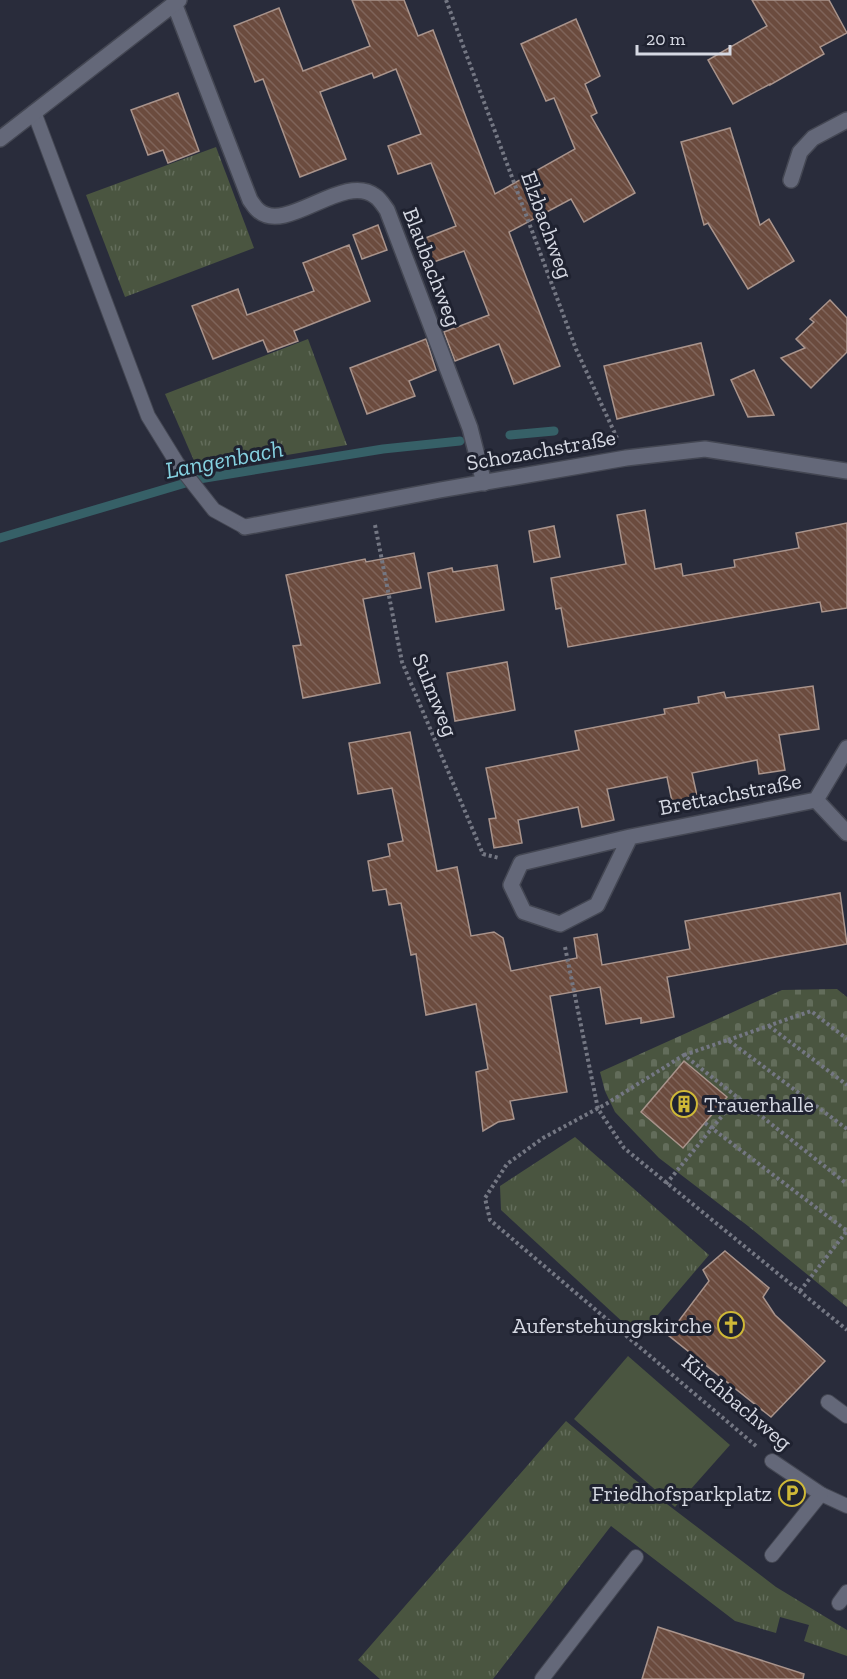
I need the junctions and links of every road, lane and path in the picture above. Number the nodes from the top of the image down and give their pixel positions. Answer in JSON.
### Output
{"nodes":[{"id":1,"x":446,"y":0,"type":"edge"},
{"id":2,"x":177,"y":2,"type":"edge"},
{"id":3,"x":34,"y":112,"type":"junction"},
{"id":4,"x":847,"y":120,"type":"edge"},
{"id":5,"x":0,"y":139,"type":"edge"},
{"id":6,"x":790,"y":180,"type":"dead end"},
{"id":7,"x":626,"y":458,"type":"junction"},
{"id":8,"x":847,"y":471,"type":"edge"},
{"id":9,"x":484,"y":483,"type":"junction"},
{"id":10,"x":371,"y":503,"type":"junction"},
{"id":11,"x":245,"y":527,"type":"joint"},
{"id":12,"x":847,"y":748,"type":"edge"},
{"id":13,"x":816,"y":800,"type":"junction"},
{"id":14,"x":847,"y":833,"type":"edge"},
{"id":15,"x":630,"y":837,"type":"junction"},
{"id":16,"x":521,"y":863,"type":"junction"},
{"id":17,"x":560,"y":924,"type":"junction"},
{"id":18,"x":768,"y":1025,"type":"junction"},
{"id":19,"x":847,"y":1039,"type":"edge"},
{"id":20,"x":728,"y":1040,"type":"junction"},
{"id":21,"x":684,"y":1055,"type":"junction"},
{"id":22,"x":847,"y":1085,"type":"edge"},
{"id":23,"x":738,"y":1098,"type":"junction"},
{"id":24,"x":598,"y":1108,"type":"junction"},
{"id":25,"x":705,"y":1123,"type":"dead end"},
{"id":26,"x":712,"y":1128,"type":"junction"},
{"id":27,"x":847,"y":1129,"type":"edge"},
{"id":28,"x":666,"y":1184,"type":"junction"},
{"id":29,"x":847,"y":1185,"type":"edge"},
{"id":30,"x":847,"y":1231,"type":"edge"},
{"id":31,"x":800,"y":1291,"type":"junction"},
{"id":32,"x":847,"y":1330,"type":"edge"},
{"id":33,"x":828,"y":1402,"type":"dead end"},
{"id":34,"x":847,"y":1416,"type":"edge"},
{"id":35,"x":772,"y":1461,"type":"joint"},
{"id":36,"x":821,"y":1494,"type":"junction"},
{"id":37,"x":847,"y":1506,"type":"edge"},
{"id":38,"x":772,"y":1555,"type":"dead end"},
{"id":39,"x":636,"y":1557,"type":"dead end"},
{"id":40,"x":542,"y":1679,"type":"edge"}],
"edges":[{"from":1,"to":7,"type":"path","name":"Elzbachweg"},
{"from":2,"to":3,"type":"street"},
{"from":2,"to":9,"type":"street","name":"Blaubachweg"},
{"from":3,"to":5,"type":"street"},
{"from":3,"to":11,"type":"lane"},
{"from":4,"to":6,"type":"street"},
{"from":7,"to":8,"type":"street","name":"Schozachstraße"},
{"from":7,"to":9,"type":"street","name":"Schozachstraße"},
{"from":9,"to":10,"type":"street","name":"Schozachstraße"},
{"from":10,"to":11,"type":"street","name":"Schozachstraße"},
{"from":10,"to":16,"type":"path","name":"Sulmweg"},
{"from":12,"to":13,"type":"street","name":"Brettachstraße"},
{"from":13,"to":14,"type":"street"},
{"from":13,"to":15,"type":"street","name":"Brettachstraße"},
{"from":15,"to":16,"type":"street","name":"Brettachstraße"},
{"from":15,"to":17,"type":"street"},
{"from":16,"to":17,"type":"street"},
{"from":17,"to":24,"type":"path"},
{"from":18,"to":19,"type":"path","name":"Kirchbachweg"},
{"from":18,"to":20,"type":"path","name":"Kirchbachweg"},
{"from":18,"to":22,"type":"path"},
{"from":20,"to":21,"type":"path","name":"Kirchbachweg"},
{"from":20,"to":27,"type":"path"},
{"from":21,"to":23,"type":"path"},
{"from":21,"to":24,"type":"path","name":"Kirchbachweg"},
{"from":23,"to":26,"type":"path"},
{"from":23,"to":29,"type":"path"},
{"from":24,"to":28,"type":"path"},
{"from":24,"to":35,"type":"path","name":"Kirchbachweg"},
{"from":25,"to":26,"type":"path"},
{"from":26,"to":28,"type":"path"},
{"from":26,"to":30,"type":"path"},
{"from":28,"to":31,"type":"path"},
{"from":30,"to":31,"type":"path"},
{"from":31,"to":32,"type":"path"},
{"from":33,"to":34,"type":"lane"},
{"from":35,"to":36,"type":"lane","name":"Kirchbachweg"},
{"from":36,"to":37,"type":"lane","name":"Kirchbachweg"},
{"from":36,"to":38,"type":"lane"},
{"from":39,"to":40,"type":"lane"}]}
